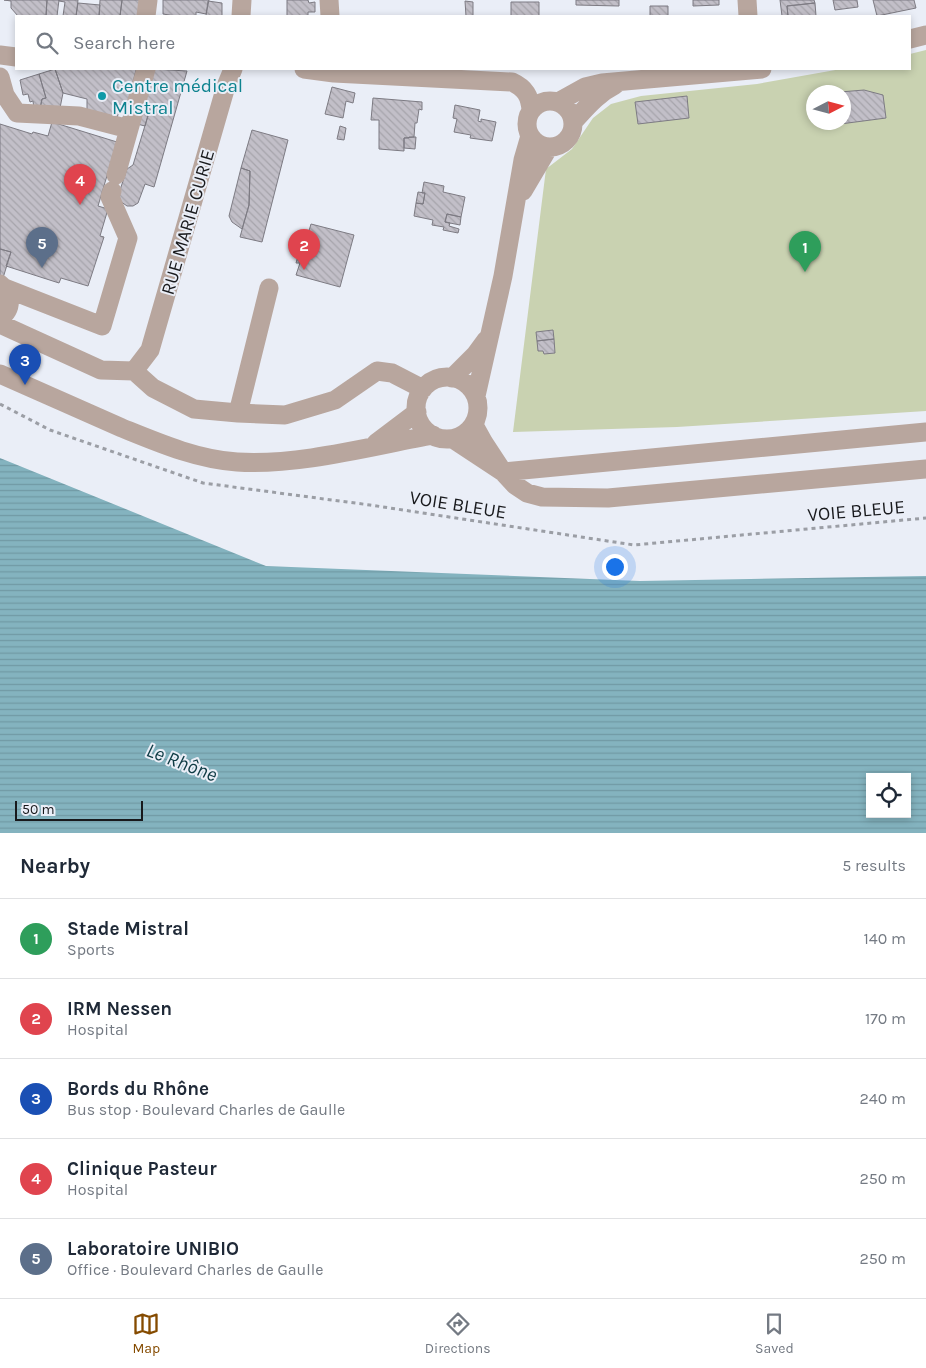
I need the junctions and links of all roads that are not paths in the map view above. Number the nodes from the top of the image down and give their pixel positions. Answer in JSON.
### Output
{"nodes":[{"id":1,"x":148,"y":0,"type":"edge"},
{"id":2,"x":242,"y":0,"type":"edge"},
{"id":3,"x":329,"y":0,"type":"edge"},
{"id":4,"x":747,"y":0,"type":"edge"},
{"id":5,"x":146,"y":15,"type":"edge"},
{"id":6,"x":241,"y":15,"type":"edge"},
{"id":7,"x":330,"y":15,"type":"edge"},
{"id":8,"x":748,"y":15,"type":"edge"},
{"id":9,"x":926,"y":35,"type":"edge"},
{"id":10,"x":911,"y":39,"type":"edge"},
{"id":11,"x":0,"y":55,"type":"edge"},
{"id":12,"x":15,"y":57,"type":"edge"},
{"id":13,"x":146,"y":70,"type":"edge"},
{"id":14,"x":233,"y":70,"type":"edge"},
{"id":15,"x":319,"y":70,"type":"edge"},
{"id":16,"x":743,"y":70,"type":"edge"},
{"id":17,"x":334,"y":71,"type":"edge"},
{"id":18,"x":0,"y":77,"type":"edge"},
{"id":19,"x":622,"y":81,"type":"junction"},
{"id":20,"x":558,"y":102,"type":"junction"},
{"id":21,"x":531,"y":110,"type":"junction"},
{"id":22,"x":573,"y":122,"type":"junction"},
{"id":23,"x":130,"y":129,"type":"junction"},
{"id":24,"x":530,"y":136,"type":"junction"},
{"id":25,"x":549,"y":147,"type":"junction"},
{"id":26,"x":515,"y":207,"type":"junction"},
{"id":27,"x":3,"y":286,"type":"edge"},
{"id":28,"x":269,"y":288,"type":"dead end"},
{"id":29,"x":0,"y":318,"type":"edge"},
{"id":30,"x":0,"y":324,"type":"edge"},
{"id":31,"x":489,"y":334,"type":"junction"},
{"id":32,"x":134,"y":371,"type":"junction"},
{"id":33,"x":457,"y":373,"type":"junction"},
{"id":34,"x":0,"y":374,"type":"edge"},
{"id":35,"x":424,"y":389,"type":"junction"},
{"id":36,"x":476,"y":396,"type":"junction"},
{"id":37,"x":417,"y":412,"type":"junction"},
{"id":38,"x":238,"y":413,"type":"junction"},
{"id":39,"x":474,"y":425,"type":"junction"},
{"id":40,"x":926,"y":432,"type":"edge"},
{"id":41,"x":433,"y":436,"type":"junction"},
{"id":42,"x":453,"y":439,"type":"junction"},
{"id":43,"x":374,"y":446,"type":"junction"},
{"id":44,"x":926,"y":469,"type":"edge"},
{"id":45,"x":503,"y":472,"type":"junction"}],
"edges":[{"from":1,"to":5,"type":"street"},
{"from":2,"to":6,"type":"street"},
{"from":3,"to":7,"type":"street"},
{"from":4,"to":8,"type":"street"},
{"from":9,"to":10,"type":"street"},
{"from":11,"to":12,"type":"street"},
{"from":13,"to":23,"type":"street"},
{"from":14,"to":32,"type":"street","name":"RUE MARIE CURIE"},
{"from":15,"to":17,"type":"street"},
{"from":16,"to":19,"type":"street"},
{"from":17,"to":21,"type":"street"},
{"from":18,"to":23,"type":"street"},
{"from":19,"to":20,"type":"street"},
{"from":19,"to":22,"type":"street"},
{"from":20,"to":21,"type":"street"},
{"from":20,"to":22,"type":"street"},
{"from":21,"to":24,"type":"street"},
{"from":22,"to":25,"type":"street"},
{"from":23,"to":27,"type":"street"},
{"from":24,"to":25,"type":"street"},
{"from":24,"to":26,"type":"street"},
{"from":25,"to":26,"type":"street"},
{"from":26,"to":31,"type":"street"},
{"from":27,"to":29,"type":"street"},
{"from":28,"to":38,"type":"street"},
{"from":30,"to":32,"type":"street"},
{"from":31,"to":33,"type":"street"},
{"from":31,"to":36,"type":"street"},
{"from":32,"to":38,"type":"street"},
{"from":33,"to":35,"type":"street"},
{"from":33,"to":36,"type":"street"},
{"from":34,"to":43,"type":"street"},
{"from":35,"to":37,"type":"street"},
{"from":35,"to":38,"type":"street"},
{"from":36,"to":39,"type":"street"},
{"from":37,"to":41,"type":"street"},
{"from":37,"to":43,"type":"street"},
{"from":39,"to":42,"type":"street"},
{"from":39,"to":45,"type":"street"},
{"from":40,"to":45,"type":"street"},
{"from":41,"to":42,"type":"street"},
{"from":41,"to":43,"type":"street"},
{"from":42,"to":45,"type":"street"},
{"from":44,"to":45,"type":"street"}]}
